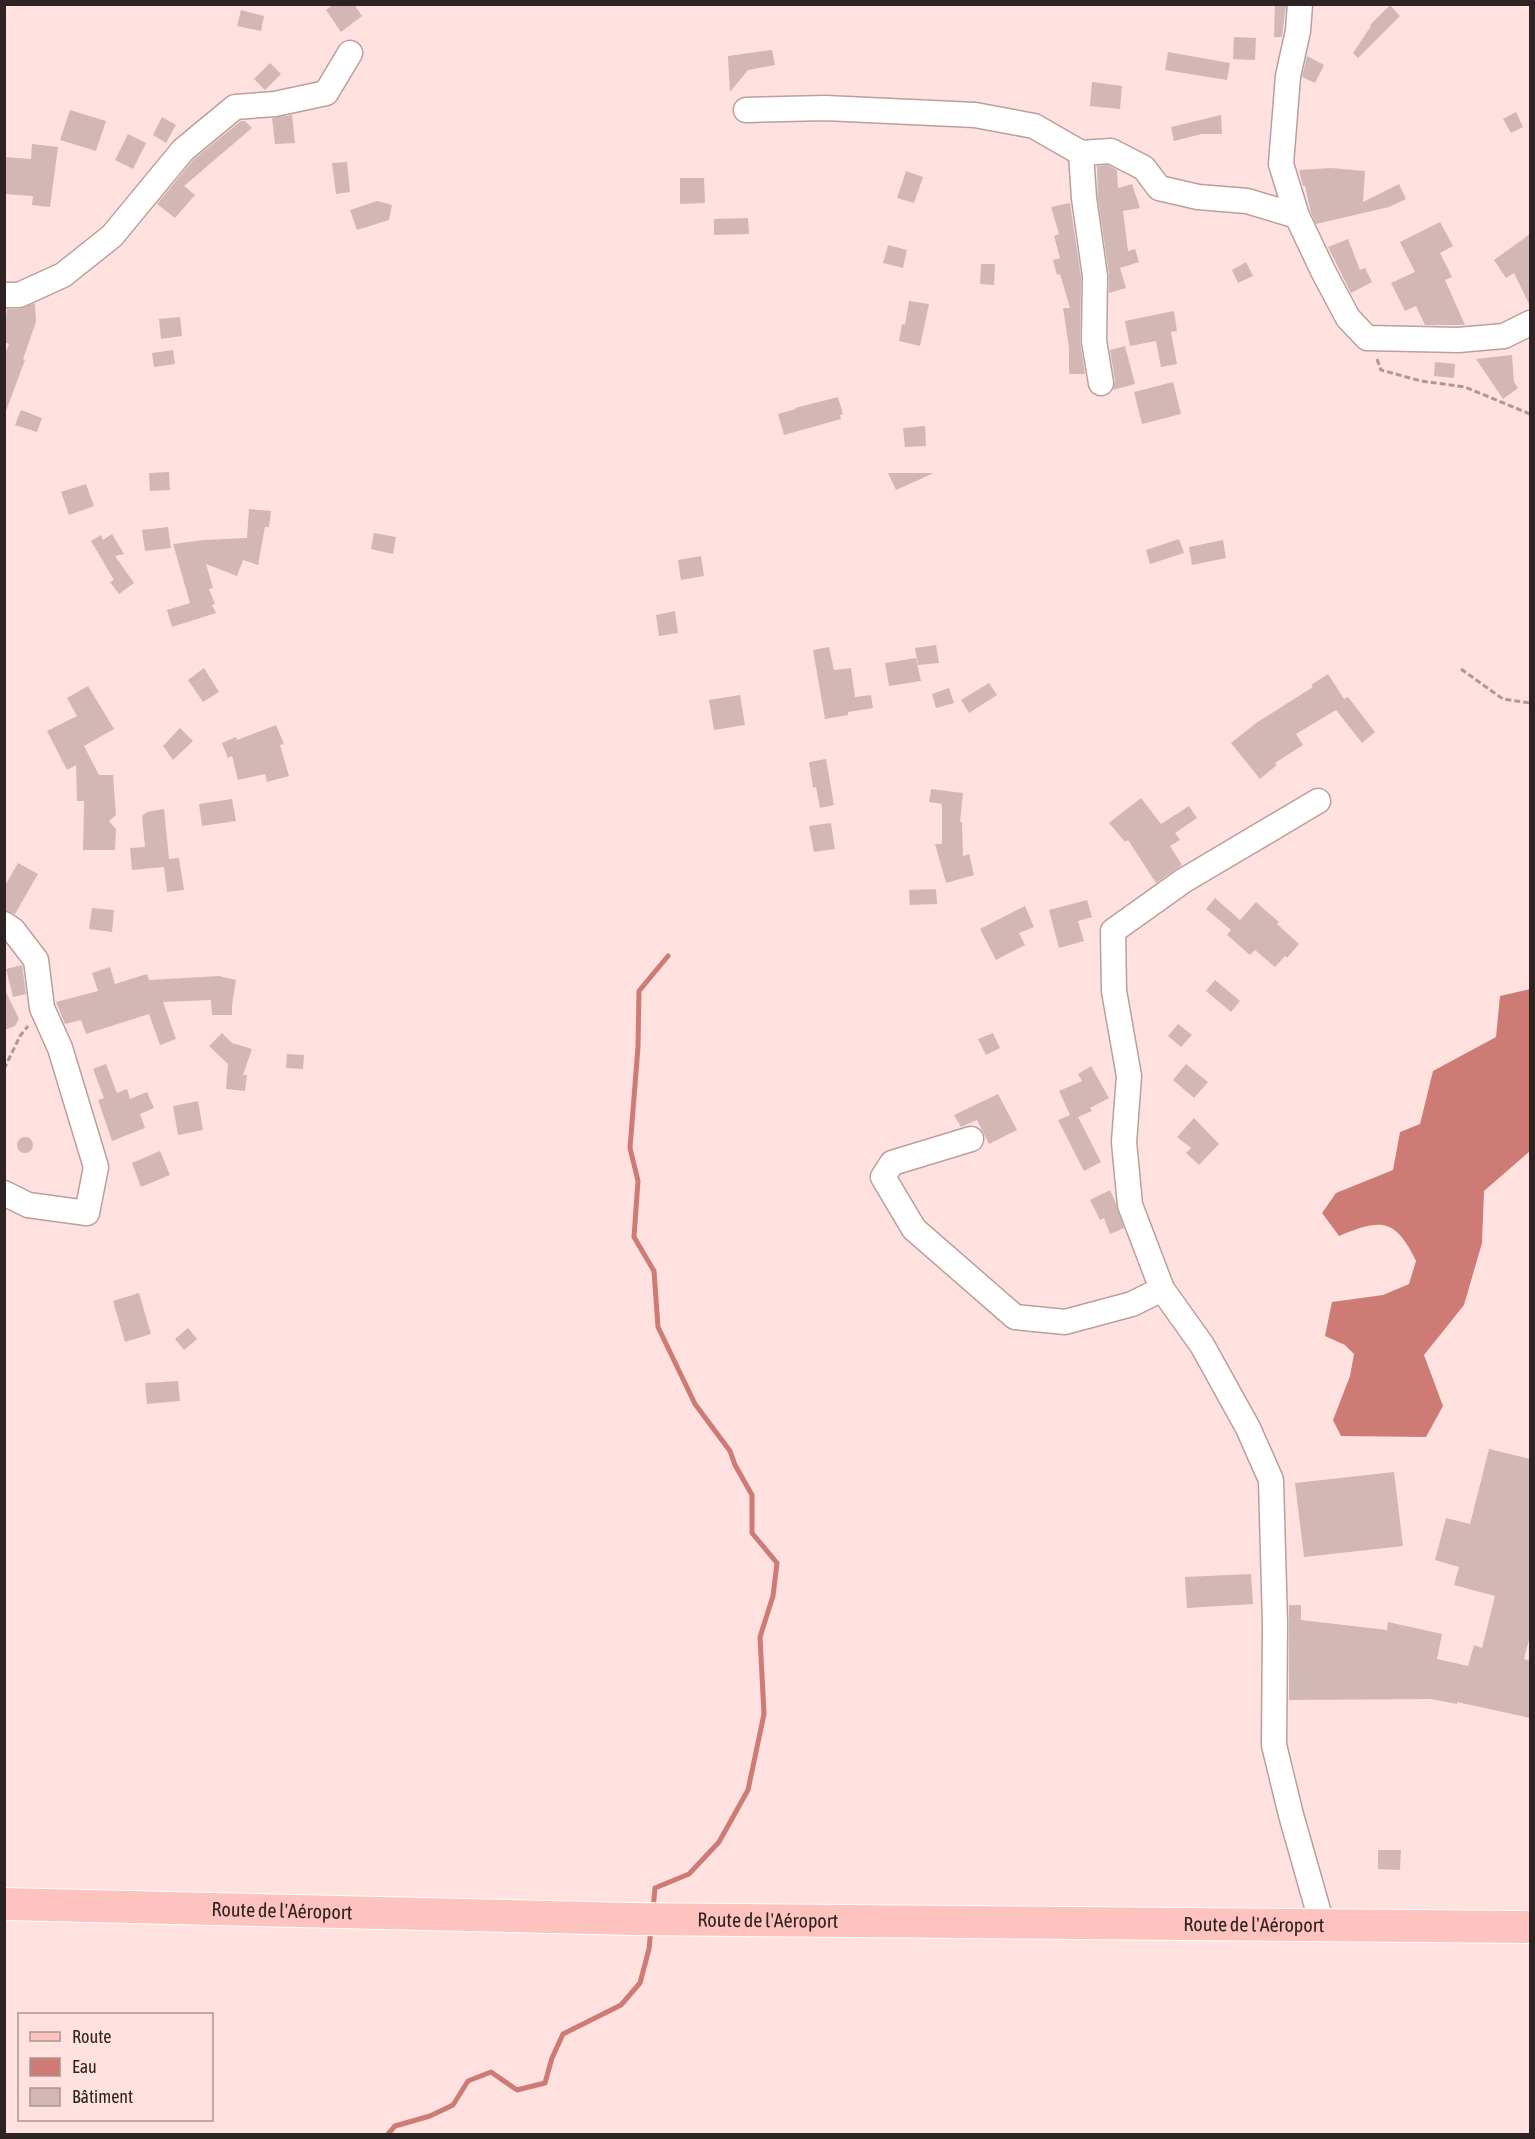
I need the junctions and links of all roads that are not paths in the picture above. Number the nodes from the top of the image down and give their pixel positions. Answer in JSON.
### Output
{"nodes":[{"id":1,"x":1300,"y":4,"type":"edge"},
{"id":2,"x":350,"y":53,"type":"dead end"},
{"id":3,"x":746,"y":110,"type":"dead end"},
{"id":4,"x":1081,"y":153,"type":"junction"},
{"id":5,"x":1297,"y":216,"type":"junction"},
{"id":6,"x":4,"y":295,"type":"edge"},
{"id":7,"x":1530,"y":323,"type":"edge"},
{"id":8,"x":1101,"y":383,"type":"dead end"},
{"id":9,"x":1318,"y":801,"type":"dead end"},
{"id":10,"x":4,"y":924,"type":"edge"},
{"id":11,"x":971,"y":1139,"type":"dead end"},
{"id":12,"x":4,"y":1192,"type":"edge"},
{"id":13,"x":1162,"y":1289,"type":"junction"},
{"id":14,"x":4,"y":1904,"type":"edge"},
{"id":15,"x":1322,"y":1924,"type":"junction"},
{"id":16,"x":1530,"y":1927,"type":"edge"}],
"edges":[{"from":1,"to":5,"type":"street"},
{"from":2,"to":6,"type":"street"},
{"from":3,"to":4,"type":"street"},
{"from":4,"to":5,"type":"street"},
{"from":4,"to":8,"type":"street"},
{"from":5,"to":7,"type":"street"},
{"from":9,"to":13,"type":"street"},
{"from":10,"to":12,"type":"street"},
{"from":11,"to":13,"type":"street"},
{"from":13,"to":15,"type":"street"},
{"from":14,"to":15,"type":"main road","name":"Route de l'Aéroport"},
{"from":15,"to":16,"type":"main road","name":"Route de l'Aéroport"}]}
